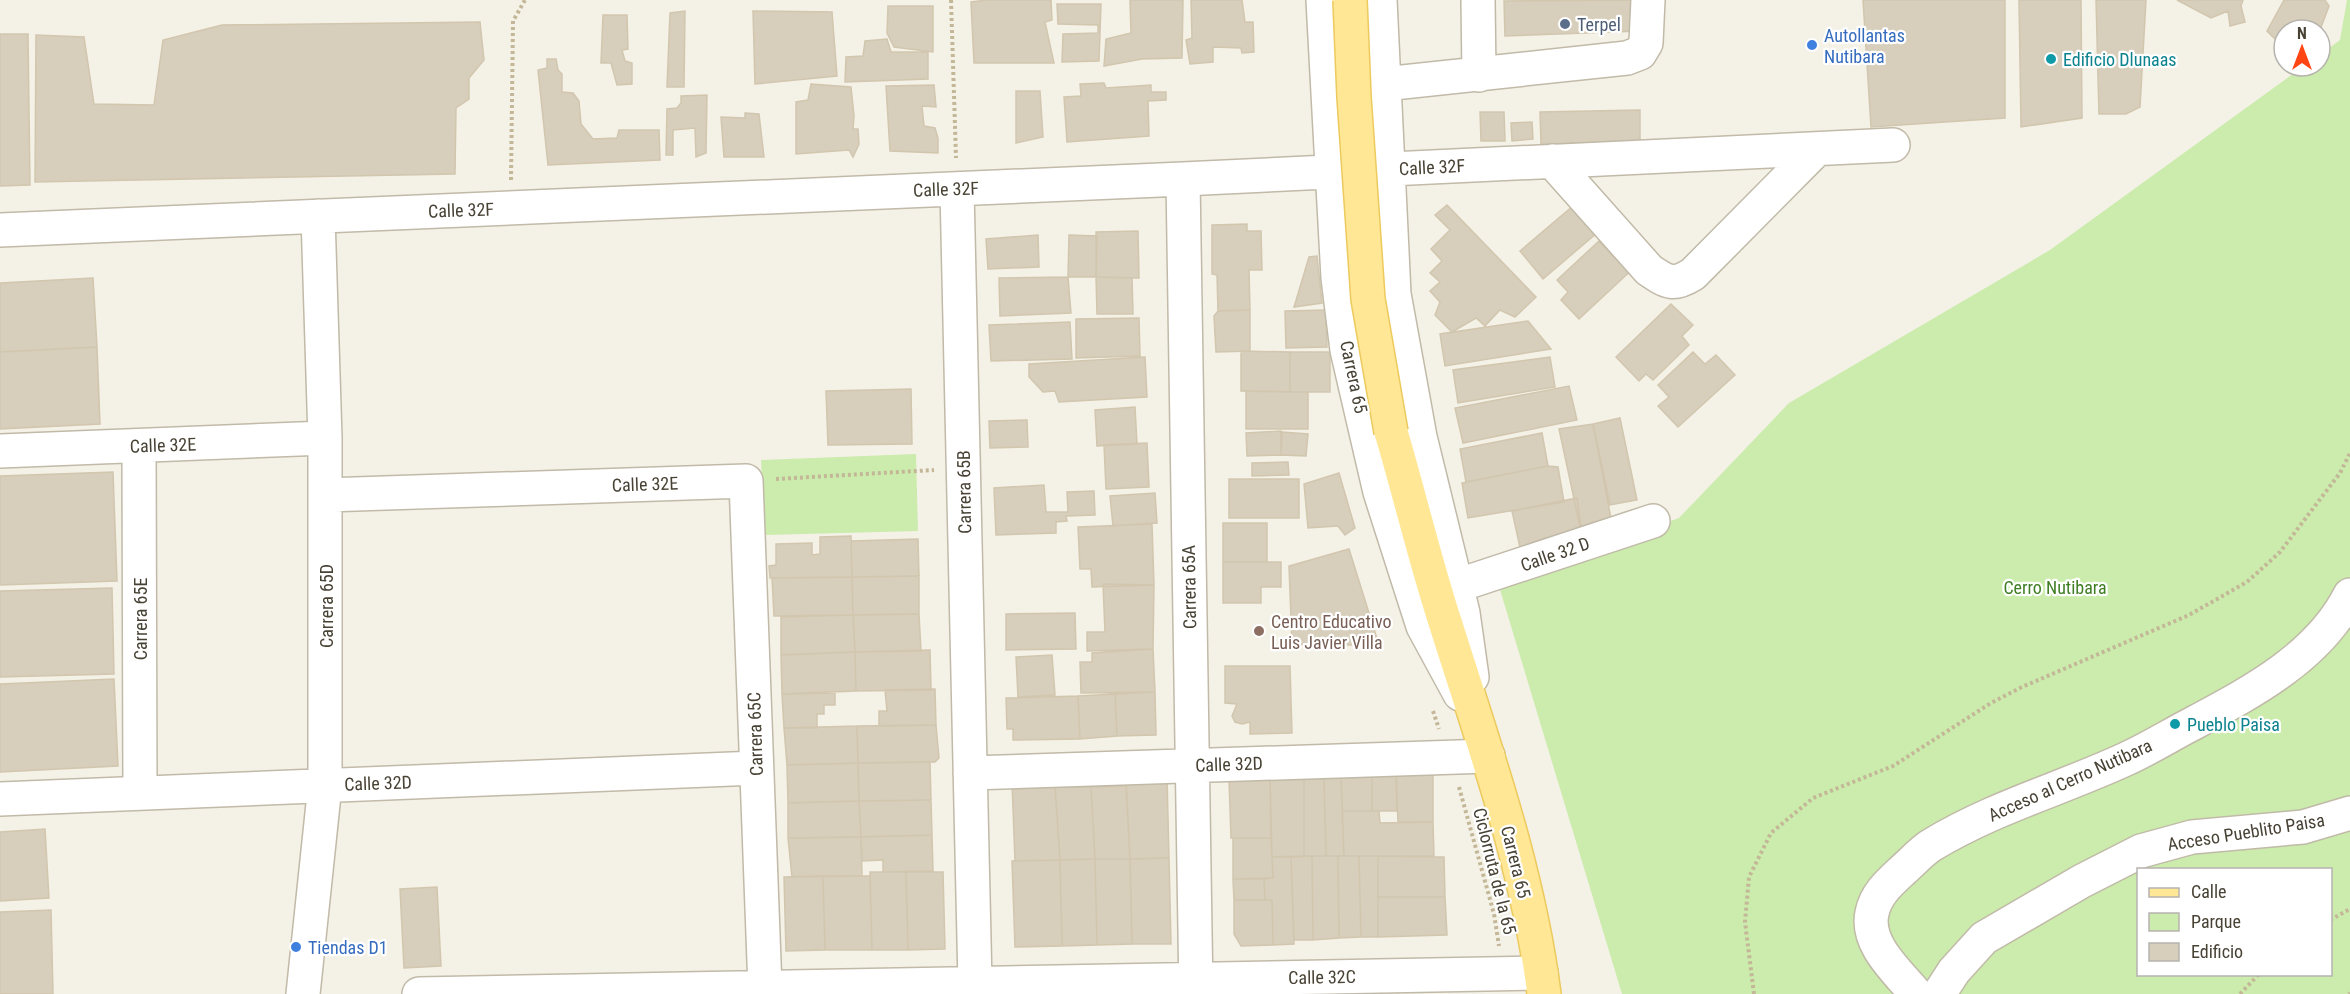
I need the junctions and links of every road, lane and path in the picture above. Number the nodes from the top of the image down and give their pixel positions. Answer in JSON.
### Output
{"nodes":[{"id":1,"x":525,"y":0,"type":"edge"},
{"id":2,"x":951,"y":0,"type":"edge"},
{"id":3,"x":1323,"y":0,"type":"edge"},
{"id":4,"x":1350,"y":0,"type":"edge"},
{"id":5,"x":1380,"y":0,"type":"edge"},
{"id":6,"x":1478,"y":0,"type":"edge"},
{"id":7,"x":1648,"y":0,"type":"edge"},
{"id":8,"x":1479,"y":75,"type":"junction"},
{"id":9,"x":1384,"y":84,"type":"junction"},
{"id":10,"x":1893,"y":145,"type":"dead end"},
{"id":11,"x":1817,"y":149,"type":"junction"},
{"id":12,"x":1552,"y":161,"type":"junction"},
{"id":13,"x":1388,"y":169,"type":"junction"},
{"id":14,"x":1331,"y":172,"type":"junction"},
{"id":15,"x":1183,"y":179,"type":"junction"},
{"id":16,"x":957,"y":189,"type":"junction"},
{"id":17,"x":511,"y":208,"type":"junction"},
{"id":18,"x":318,"y":216,"type":"junction"},
{"id":19,"x":0,"y":230,"type":"edge"},
{"id":20,"x":325,"y":438,"type":"junction"},
{"id":21,"x":139,"y":446,"type":"junction"},
{"id":22,"x":0,"y":451,"type":"edge"},
{"id":23,"x":2350,"y":453,"type":"edge"},
{"id":24,"x":963,"y":468,"type":"junction"},
{"id":25,"x":746,"y":481,"type":"junction"},
{"id":26,"x":326,"y":495,"type":"junction"},
{"id":27,"x":1653,"y":521,"type":"dead end"},
{"id":28,"x":1456,"y":586,"type":"junction"},
{"id":29,"x":2350,"y":595,"type":"edge"},
{"id":30,"x":1484,"y":744,"type":"junction"},
{"id":31,"x":1449,"y":757,"type":"junction"},
{"id":32,"x":1192,"y":766,"type":"junction"},
{"id":33,"x":756,"y":768,"type":"junction"},
{"id":34,"x":970,"y":773,"type":"junction"},
{"id":35,"x":325,"y":785,"type":"junction"},
{"id":36,"x":141,"y":793,"type":"junction"},
{"id":37,"x":0,"y":799,"type":"edge"},
{"id":38,"x":2350,"y":813,"type":"edge"},
{"id":39,"x":2350,"y":909,"type":"edge"},
{"id":40,"x":2332,"y":919,"type":"edge"},
{"id":41,"x":1504,"y":974,"type":"junction"},
{"id":42,"x":2258,"y":976,"type":"edge"},
{"id":43,"x":975,"y":984,"type":"junction"},
{"id":44,"x":1543,"y":984,"type":"edge"},
{"id":45,"x":1196,"y":987,"type":"edge"},
{"id":46,"x":765,"y":988,"type":"junction"},
{"id":47,"x":896,"y":989,"type":"edge"},
{"id":48,"x":686,"y":992,"type":"edge"},
{"id":49,"x":303,"y":994,"type":"edge"},
{"id":50,"x":419,"y":994,"type":"edge"},
{"id":51,"x":1754,"y":994,"type":"edge"},
{"id":52,"x":1916,"y":994,"type":"edge"},
{"id":53,"x":1939,"y":994,"type":"edge"},
{"id":54,"x":2240,"y":994,"type":"edge"}],
"edges":[{"from":1,"to":17,"type":"path"},
{"from":2,"to":16,"type":"path"},
{"from":3,"to":14,"type":"street","name":"Carrera 65"},
{"from":4,"to":30,"type":"main road","name":"Carrera 65","bridge":true},
{"from":5,"to":9,"type":"street","name":"Carrera 65"},
{"from":6,"to":8,"type":"street"},
{"from":7,"to":8,"type":"street"},
{"from":8,"to":9,"type":"street"},
{"from":9,"to":13,"type":"street","name":"Carrera 65"},
{"from":10,"to":11,"type":"street","name":"Calle 32F"},
{"from":11,"to":12,"type":"street","name":"Calle 32F"},
{"from":11,"to":12,"type":"street"},
{"from":12,"to":13,"type":"street","name":"Calle 32F"},
{"from":13,"to":14,"type":"street","name":"Calle 32F"},
{"from":13,"to":28,"type":"street","name":"Carrera 65"},
{"from":14,"to":15,"type":"street","name":"Calle 32F"},
{"from":14,"to":30,"type":"street","name":"Carrera 65"},
{"from":15,"to":16,"type":"street","name":"Calle 32F"},
{"from":15,"to":32,"type":"street","name":"Carrera 65A"},
{"from":16,"to":17,"type":"street","name":"Calle 32F"},
{"from":16,"to":24,"type":"street","name":"Carrera 65B"},
{"from":17,"to":18,"type":"street","name":"Calle 32F"},
{"from":18,"to":19,"type":"street","name":"Calle 32F"},
{"from":18,"to":20,"type":"street","name":"Carrera 65D"},
{"from":20,"to":21,"type":"street","name":"Calle 32E"},
{"from":20,"to":26,"type":"street","name":"Carrera 65D"},
{"from":21,"to":22,"type":"street","name":"Calle 32E"},
{"from":21,"to":36,"type":"street","name":"Carrera 65E"},
{"from":23,"to":51,"type":"path"},
{"from":24,"to":25,"type":"path"},
{"from":24,"to":34,"type":"street","name":"Carrera 65B"},
{"from":25,"to":26,"type":"street","name":"Calle 32E"},
{"from":25,"to":33,"type":"street","name":"Carrera 65C"},
{"from":26,"to":35,"type":"street","name":"Carrera 65D"},
{"from":27,"to":28,"type":"street","name":"Calle 32 D"},
{"from":28,"to":30,"type":"street","name":"Carrera 65"},
{"from":29,"to":52,"type":"street","name":"Acceso al Cerro Nutibara"},
{"from":30,"to":31,"type":"street","name":"Calle 32D"},
{"from":30,"to":44,"type":"main road","name":"Carrera 65"},
{"from":31,"to":32,"type":"street","name":"Calle 32D"},
{"from":31,"to":41,"type":"path","name":"Ciclorruta de la 65"},
{"from":32,"to":34,"type":"street","name":"Calle 32D"},
{"from":32,"to":45,"type":"street","name":"Carrera 65A"},
{"from":33,"to":35,"type":"street","name":"Calle 32D"},
{"from":33,"to":46,"type":"street","name":"Carrera 65C"},
{"from":34,"to":43,"type":"street","name":"Carrera 65B"},
{"from":35,"to":36,"type":"street","name":"Calle 32D"},
{"from":35,"to":49,"type":"street","name":"Carrera 65D"},
{"from":36,"to":37,"type":"street","name":"Calle 32D"},
{"from":38,"to":53,"type":"street","name":"Acceso Pueblito Paisa"},
{"from":39,"to":40,"type":"path"},
{"from":41,"to":44,"type":"street","name":"Calle 32C"},
{"from":41,"to":45,"type":"street","name":"Calle 32C"},
{"from":42,"to":54,"type":"path"},
{"from":43,"to":45,"type":"street","name":"Calle 32C"},
{"from":43,"to":47,"type":"street","name":"Calle 32C"},
{"from":46,"to":47,"type":"street","name":"Calle 32C"},
{"from":46,"to":48,"type":"street","name":"Calle 32C"},
{"from":48,"to":50,"type":"street","name":"Calle 32C"}]}
